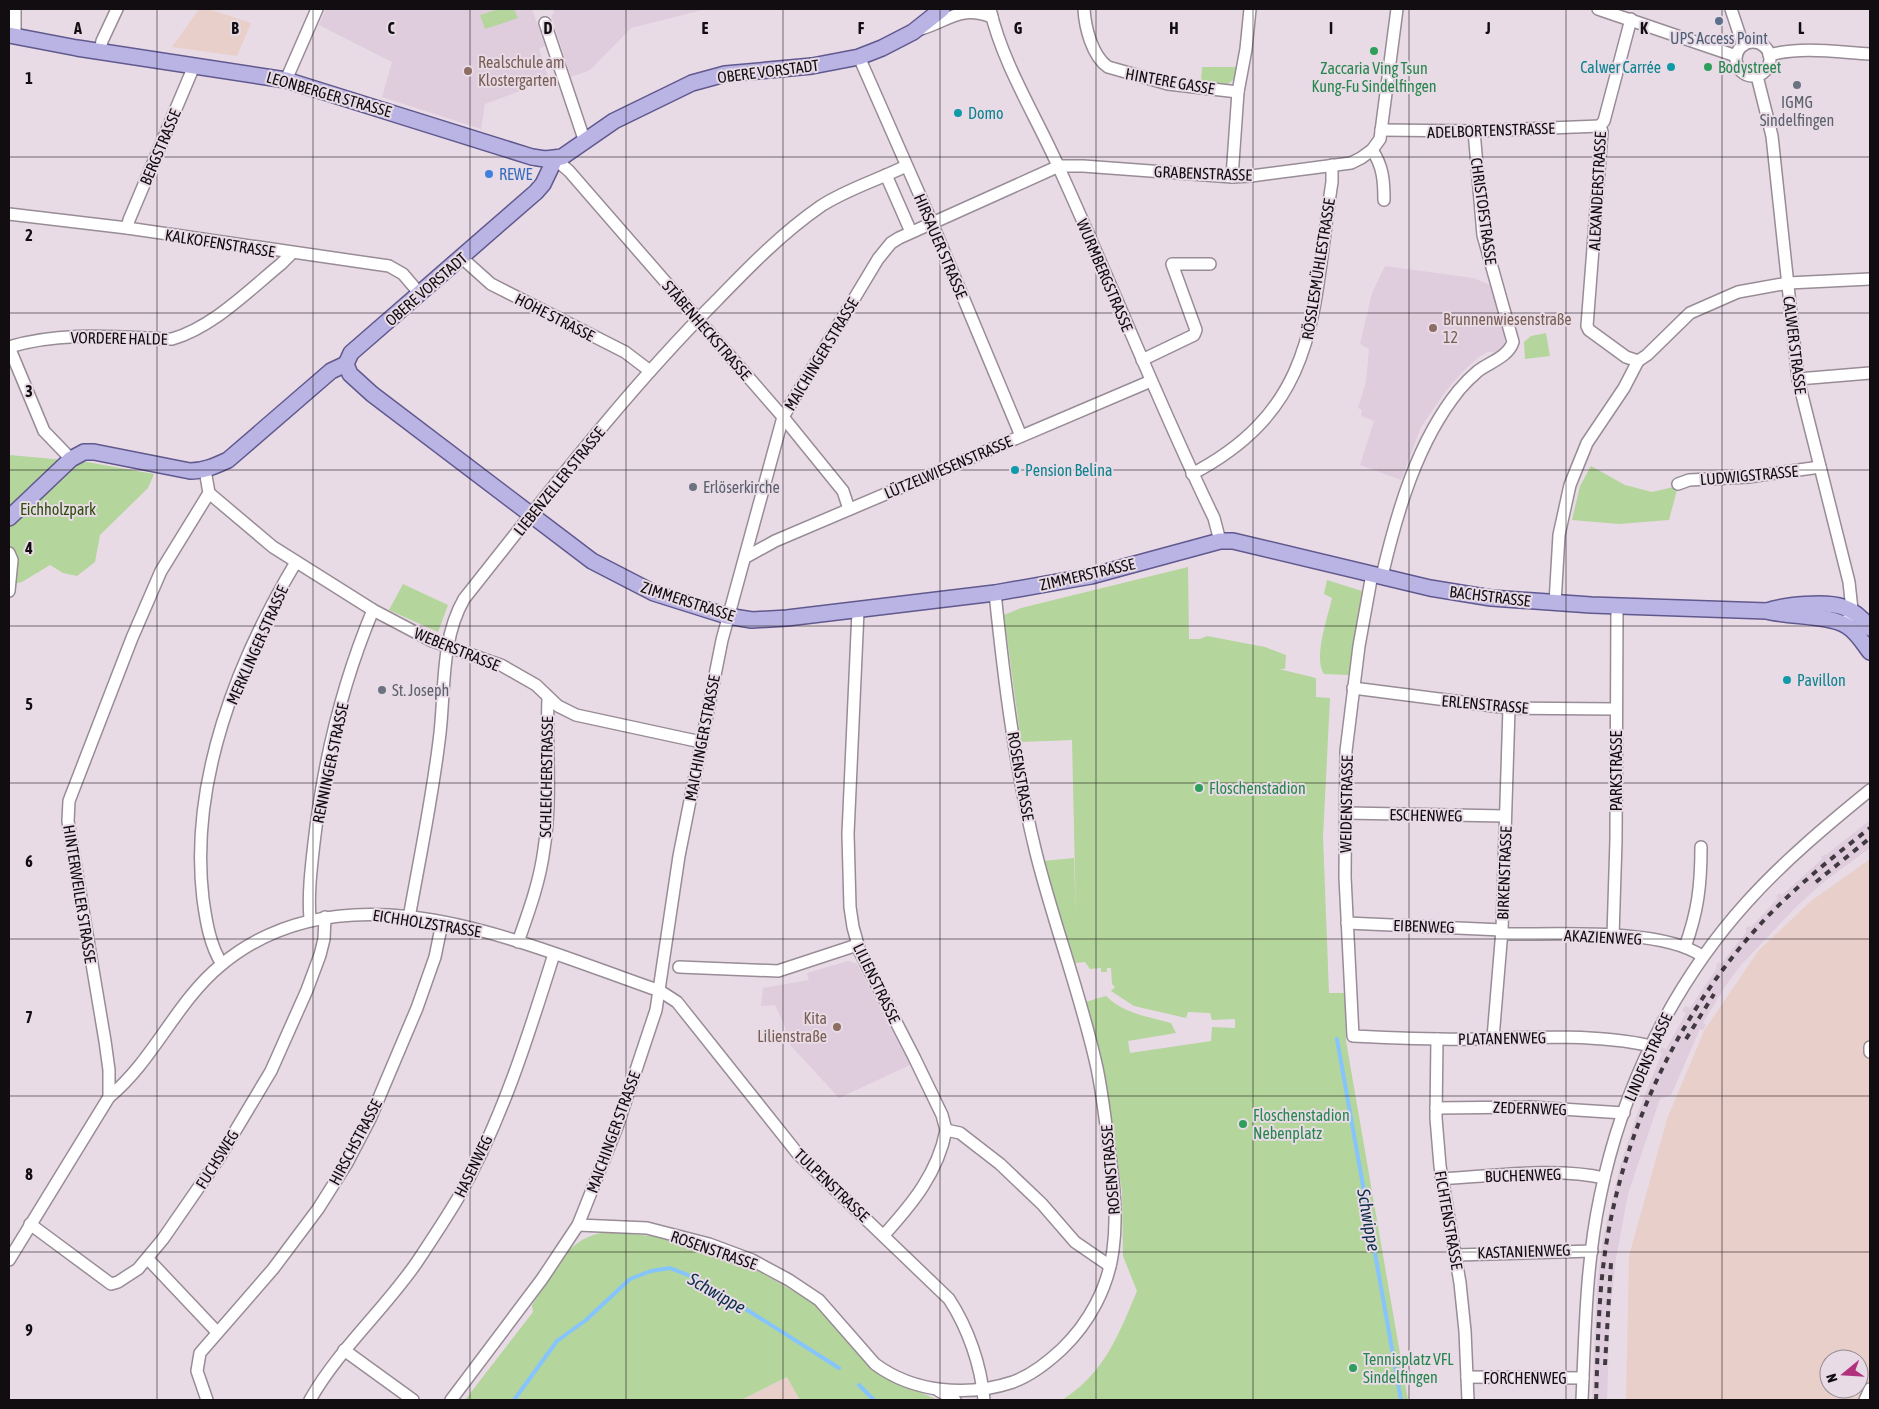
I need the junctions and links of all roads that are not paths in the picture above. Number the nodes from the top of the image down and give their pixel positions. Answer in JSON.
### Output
{"nodes":[{"id":1,"x":15,"y":9,"type":"edge"},
{"id":2,"x":117,"y":9,"type":"edge"},
{"id":3,"x":316,"y":9,"type":"edge"},
{"id":4,"x":942,"y":9,"type":"edge"},
{"id":5,"x":1084,"y":9,"type":"edge"},
{"id":6,"x":1250,"y":9,"type":"edge"},
{"id":7,"x":1397,"y":9,"type":"edge"},
{"id":8,"x":1598,"y":9,"type":"edge"},
{"id":9,"x":1731,"y":9,"type":"edge"},
{"id":10,"x":991,"y":13,"type":"edge"},
{"id":11,"x":1631,"y":19,"type":"junction"},
{"id":12,"x":545,"y":23,"type":"dead end"},
{"id":13,"x":913,"y":32,"type":"junction"},
{"id":14,"x":12,"y":36,"type":"edge"},
{"id":15,"x":1744,"y":45,"type":"junction"},
{"id":16,"x":100,"y":52,"type":"junction"},
{"id":17,"x":1870,"y":54,"type":"edge"},
{"id":18,"x":1769,"y":55,"type":"junction"},
{"id":19,"x":859,"y":56,"type":"junction"},
{"id":20,"x":1736,"y":56,"type":"junction"},
{"id":21,"x":194,"y":66,"type":"junction"},
{"id":22,"x":1757,"y":76,"type":"junction"},
{"id":23,"x":286,"y":80,"type":"junction"},
{"id":24,"x":1238,"y":92,"type":"junction"},
{"id":25,"x":1600,"y":126,"type":"junction"},
{"id":26,"x":1381,"y":130,"type":"junction"},
{"id":27,"x":1474,"y":131,"type":"junction"},
{"id":28,"x":584,"y":142,"type":"junction"},
{"id":29,"x":1372,"y":150,"type":"junction"},
{"id":30,"x":555,"y":159,"type":"junction"},
{"id":31,"x":906,"y":166,"type":"junction"},
{"id":32,"x":1058,"y":166,"type":"junction"},
{"id":33,"x":1332,"y":166,"type":"junction"},
{"id":34,"x":886,"y":175,"type":"junction"},
{"id":35,"x":1232,"y":177,"type":"junction"},
{"id":36,"x":1384,"y":200,"type":"dead end"},
{"id":37,"x":9,"y":214,"type":"edge"},
{"id":38,"x":932,"y":223,"type":"junction"},
{"id":39,"x":127,"y":228,"type":"junction"},
{"id":40,"x":911,"y":232,"type":"junction"},
{"id":41,"x":291,"y":254,"type":"junction"},
{"id":42,"x":462,"y":258,"type":"junction"},
{"id":43,"x":1210,"y":264,"type":"dead end"},
{"id":44,"x":1870,"y":279,"type":"edge"},
{"id":45,"x":1788,"y":283,"type":"junction"},
{"id":46,"x":420,"y":294,"type":"junction"},
{"id":47,"x":697,"y":319,"type":"junction"},
{"id":48,"x":1512,"y":347,"type":"joint"},
{"id":49,"x":1142,"y":360,"type":"junction"},
{"id":50,"x":1638,"y":361,"type":"junction"},
{"id":51,"x":346,"y":364,"type":"junction"},
{"id":52,"x":650,"y":371,"type":"junction"},
{"id":53,"x":1870,"y":373,"type":"edge"},
{"id":54,"x":1798,"y":379,"type":"junction"},
{"id":55,"x":1151,"y":381,"type":"junction"},
{"id":56,"x":783,"y":417,"type":"junction"},
{"id":57,"x":1021,"y":436,"type":"junction"},
{"id":58,"x":71,"y":459,"type":"junction"},
{"id":59,"x":1820,"y":468,"type":"junction"},
{"id":60,"x":205,"y":470,"type":"junction"},
{"id":61,"x":1192,"y":474,"type":"junction"},
{"id":62,"x":1678,"y":484,"type":"dead end"},
{"id":63,"x":209,"y":493,"type":"junction"},
{"id":64,"x":849,"y":509,"type":"junction"},
{"id":65,"x":531,"y":516,"type":"junction"},
{"id":66,"x":9,"y":518,"type":"edge"},
{"id":67,"x":1220,"y":542,"type":"junction"},
{"id":68,"x":9,"y":553,"type":"edge"},
{"id":69,"x":746,"y":557,"type":"junction"},
{"id":70,"x":296,"y":562,"type":"junction"},
{"id":71,"x":1377,"y":575,"type":"junction"},
{"id":72,"x":9,"y":591,"type":"edge"},
{"id":73,"x":995,"y":594,"type":"junction"},
{"id":74,"x":1555,"y":603,"type":"junction"},
{"id":75,"x":1617,"y":606,"type":"junction"},
{"id":76,"x":373,"y":610,"type":"junction"},
{"id":77,"x":1767,"y":610,"type":"junction"},
{"id":78,"x":1852,"y":610,"type":"junction"},
{"id":79,"x":858,"y":611,"type":"junction"},
{"id":80,"x":728,"y":616,"type":"junction"},
{"id":81,"x":1846,"y":625,"type":"junction"},
{"id":82,"x":1870,"y":628,"type":"edge"},
{"id":83,"x":447,"y":646,"type":"junction"},
{"id":84,"x":1870,"y":652,"type":"edge"},
{"id":85,"x":1354,"y":688,"type":"junction"},
{"id":86,"x":548,"y":698,"type":"junction"},
{"id":87,"x":1509,"y":708,"type":"junction"},
{"id":88,"x":1616,"y":709,"type":"junction"},
{"id":89,"x":701,"y":742,"type":"junction"},
{"id":90,"x":1870,"y":790,"type":"edge"},
{"id":91,"x":1346,"y":813,"type":"junction"},
{"id":92,"x":1506,"y":816,"type":"junction"},
{"id":93,"x":1701,"y":847,"type":"dead end"},
{"id":94,"x":325,"y":917,"type":"junction"},
{"id":95,"x":409,"y":918,"type":"junction"},
{"id":96,"x":310,"y":919,"type":"junction"},
{"id":97,"x":442,"y":923,"type":"junction"},
{"id":98,"x":1347,"y":923,"type":"junction"},
{"id":99,"x":1502,"y":932,"type":"junction"},
{"id":100,"x":1613,"y":936,"type":"junction"},
{"id":101,"x":518,"y":942,"type":"junction"},
{"id":102,"x":857,"y":945,"type":"junction"},
{"id":103,"x":1685,"y":947,"type":"junction"},
{"id":104,"x":554,"y":954,"type":"junction"},
{"id":105,"x":1702,"y":956,"type":"junction"},
{"id":106,"x":222,"y":964,"type":"junction"},
{"id":107,"x":679,"y":967,"type":"dead end"},
{"id":108,"x":660,"y":991,"type":"junction"},
{"id":109,"x":1353,"y":1036,"type":"joint"},
{"id":110,"x":1493,"y":1038,"type":"junction"},
{"id":111,"x":1437,"y":1039,"type":"junction"},
{"id":112,"x":1651,"y":1046,"type":"junction"},
{"id":113,"x":1870,"y":1047,"type":"edge"},
{"id":114,"x":1870,"y":1052,"type":"edge"},
{"id":115,"x":109,"y":1097,"type":"junction"},
{"id":116,"x":1436,"y":1108,"type":"junction"},
{"id":117,"x":1624,"y":1114,"type":"junction"},
{"id":118,"x":946,"y":1130,"type":"junction"},
{"id":119,"x":1604,"y":1178,"type":"junction"},
{"id":120,"x":1441,"y":1179,"type":"junction"},
{"id":121,"x":30,"y":1224,"type":"junction"},
{"id":122,"x":578,"y":1224,"type":"junction"},
{"id":123,"x":884,"y":1235,"type":"junction"},
{"id":124,"x":1592,"y":1251,"type":"junction"},
{"id":125,"x":1456,"y":1254,"type":"junction"},
{"id":126,"x":148,"y":1258,"type":"junction"},
{"id":127,"x":9,"y":1260,"type":"edge"},
{"id":128,"x":1110,"y":1266,"type":"junction"},
{"id":129,"x":217,"y":1332,"type":"junction"},
{"id":130,"x":344,"y":1350,"type":"junction"},
{"id":131,"x":1467,"y":1377,"type":"junction"},
{"id":132,"x":1583,"y":1378,"type":"junction"},
{"id":133,"x":935,"y":1389,"type":"junction"},
{"id":134,"x":1870,"y":1389,"type":"edge"},
{"id":135,"x":983,"y":1394,"type":"edge"},
{"id":136,"x":207,"y":1400,"type":"edge"},
{"id":137,"x":310,"y":1400,"type":"edge"},
{"id":138,"x":413,"y":1400,"type":"edge"},
{"id":139,"x":451,"y":1400,"type":"edge"},
{"id":140,"x":955,"y":1400,"type":"edge"},
{"id":141,"x":1468,"y":1400,"type":"edge"},
{"id":142,"x":1582,"y":1400,"type":"edge"},
{"id":143,"x":1865,"y":1400,"type":"edge"}],
"edges":[{"from":1,"to":14,"type":"street"},
{"from":2,"to":16,"type":"street"},
{"from":3,"to":23,"type":"street"},
{"from":4,"to":13,"type":"main road","name":"OBERE VORSTADT"},
{"from":5,"to":24,"type":"street","name":"HINTERE GASSE"},
{"from":6,"to":24,"type":"street","name":"HINTERE GASSE"},
{"from":7,"to":26,"type":"street"},
{"from":8,"to":11,"type":"street"},
{"from":9,"to":15,"type":"street"},
{"from":10,"to":13,"type":"street"},
{"from":10,"to":32,"type":"street","name":"WURMBERGSTRASSE"},
{"from":11,"to":20,"type":"street"},
{"from":11,"to":25,"type":"street","name":"ALEXANDERSTRASSE"},
{"from":12,"to":28,"type":"street"},
{"from":13,"to":19,"type":"main road","name":"OBERE VORSTADT"},
{"from":14,"to":16,"type":"main road","name":"LEONBERGER STRASSE"},
{"from":15,"to":18,"type":"street"},
{"from":15,"to":20,"type":"street"},
{"from":16,"to":21,"type":"main road","name":"LEONBERGER STRASSE"},
{"from":17,"to":18,"type":"street"},
{"from":18,"to":22,"type":"street"},
{"from":19,"to":28,"type":"main road","name":"OBERE VORSTADT"},
{"from":19,"to":31,"type":"street","name":"HIRSAUER STRASSE"},
{"from":20,"to":22,"type":"street"},
{"from":21,"to":23,"type":"main road","name":"LEONBERGER STRASSE"},
{"from":21,"to":39,"type":"street","name":"BERGSTRASSE"},
{"from":22,"to":45,"type":"street","name":"CALWER STRASSE"},
{"from":23,"to":30,"type":"main road","name":"LEONBERGER STRASSE"},
{"from":24,"to":35,"type":"street","name":"HINTERE GASSE"},
{"from":25,"to":27,"type":"street","name":"ADELBORTENSTRASSE"},
{"from":25,"to":50,"type":"street","name":"ALEXANDERSTRASSE"},
{"from":26,"to":27,"type":"street","name":"ADELBORTENSTRASSE"},
{"from":26,"to":29,"type":"street"},
{"from":27,"to":48,"type":"street","name":"CHRISTOFSTRASSE"},
{"from":28,"to":30,"type":"main road","name":"OBERE VORSTADT"},
{"from":29,"to":33,"type":"street","name":"GRABENSTRASSE"},
{"from":29,"to":36,"type":"street"},
{"from":30,"to":42,"type":"main road","name":"OBERE VORSTADT"},
{"from":30,"to":47,"type":"street","name":"STÄBENHECKSTRASSE"},
{"from":31,"to":34,"type":"street","name":"LIEBENZELLER STRASSE"},
{"from":31,"to":38,"type":"street","name":"HIRSAUER STRASSE"},
{"from":32,"to":35,"type":"street","name":"GRABENSTRASSE"},
{"from":32,"to":38,"type":"street","name":"MAICHINGER STRASSE"},
{"from":32,"to":49,"type":"street","name":"WURMBERGSTRASSE"},
{"from":33,"to":35,"type":"street","name":"GRABENSTRASSE"},
{"from":33,"to":61,"type":"street","name":"RÖSSLESMÜHLESTRASSE"},
{"from":34,"to":40,"type":"street","name":"HIRSAUER STRASSE"},
{"from":34,"to":47,"type":"street","name":"LIEBENZELLER STRASSE"},
{"from":37,"to":39,"type":"street","name":"KALKOFENSTRASSE"},
{"from":38,"to":40,"type":"street","name":"MAICHINGER STRASSE"},
{"from":38,"to":57,"type":"street","name":"HIRSAUER STRASSE"},
{"from":39,"to":41,"type":"street","name":"KALKOFENSTRASSE"},
{"from":40,"to":56,"type":"street","name":"MAICHINGER STRASSE"},
{"from":41,"to":46,"type":"street","name":"KALKOFENSTRASSE"},
{"from":41,"to":58,"type":"street","name":"VORDERE HALDE"},
{"from":42,"to":46,"type":"main road","name":"OBERE VORSTADT"},
{"from":42,"to":52,"type":"street","name":"HOHE STRASSE"},
{"from":43,"to":49,"type":"street"},
{"from":44,"to":45,"type":"street"},
{"from":45,"to":50,"type":"street"},
{"from":45,"to":54,"type":"street","name":"CALWER STRASSE"},
{"from":46,"to":51,"type":"main road","name":"OBERE VORSTADT"},
{"from":47,"to":52,"type":"street","name":"LIEBENZELLER STRASSE"},
{"from":47,"to":56,"type":"street","name":"STÄBENHECKSTRASSE"},
{"from":48,"to":71,"type":"street","name":"WEIDENSTRASSE"},
{"from":49,"to":55,"type":"street","name":"WURMBERGSTRASSE"},
{"from":50,"to":74,"type":"street"},
{"from":51,"to":60,"type":"main road","name":"OBERE VORSTADT"},
{"from":51,"to":65,"type":"main road","name":"ZIMMERSTRASSE"},
{"from":52,"to":65,"type":"street","name":"LIEBENZELLER STRASSE"},
{"from":53,"to":54,"type":"street"},
{"from":54,"to":59,"type":"street","name":"CALWER STRASSE"},
{"from":55,"to":57,"type":"street","name":"LÜTZELWIESENSTRASSE"},
{"from":55,"to":61,"type":"street","name":"WURMBERGSTRASSE"},
{"from":56,"to":64,"type":"street","name":"STÄBENHECKSTRASSE"},
{"from":56,"to":69,"type":"street","name":"MAICHINGER STRASSE"},
{"from":57,"to":64,"type":"street","name":"LÜTZELWIESENSTRASSE"},
{"from":58,"to":60,"type":"main road","name":"OBERE VORSTADT"},
{"from":58,"to":66,"type":"main road","name":"OBERE VORSTADT"},
{"from":59,"to":62,"type":"street","name":"LUDWIGSTRASSE"},
{"from":59,"to":78,"type":"street","name":"CALWER STRASSE"},
{"from":60,"to":63,"type":"street"},
{"from":61,"to":67,"type":"street","name":"WURMBERGSTRASSE"},
{"from":63,"to":70,"type":"street","name":"WEBERSTRASSE"},
{"from":63,"to":115,"type":"street","name":"HINTERWEILER STRASSE"},
{"from":64,"to":69,"type":"street","name":"LÜTZELWIESENSTRASSE"},
{"from":65,"to":80,"type":"main road","name":"ZIMMERSTRASSE"},
{"from":65,"to":83,"type":"street","name":"LIEBENZELLER STRASSE"},
{"from":67,"to":71,"type":"main road","name":"BACHSTRASSE"},
{"from":67,"to":73,"type":"main road","name":"ZIMMERSTRASSE"},
{"from":68,"to":72,"type":"street"},
{"from":69,"to":80,"type":"street","name":"MAICHINGER STRASSE"},
{"from":70,"to":76,"type":"street","name":"WEBERSTRASSE"},
{"from":70,"to":106,"type":"street","name":"MERKLINGER STRASSE"},
{"from":71,"to":74,"type":"main road","name":"BACHSTRASSE"},
{"from":71,"to":85,"type":"street","name":"WEIDENSTRASSE"},
{"from":73,"to":79,"type":"main road","name":"ZIMMERSTRASSE"},
{"from":73,"to":128,"type":"street","name":"ROSENSTRASSE"},
{"from":74,"to":75,"type":"main road","name":"BACHSTRASSE"},
{"from":75,"to":77,"type":"main road","name":"BACHSTRASSE"},
{"from":75,"to":88,"type":"street","name":"PARKSTRASSE"},
{"from":76,"to":83,"type":"street","name":"WEBERSTRASSE"},
{"from":76,"to":96,"type":"street","name":"RENNINGER STRASSE"},
{"from":77,"to":78,"type":"main road","name":"BACHSTRASSE"},
{"from":77,"to":81,"type":"main road","name":"BACHSTRASSE"},
{"from":78,"to":81,"type":"street","name":"CALWER STRASSE"},
{"from":78,"to":82,"type":"main road"},
{"from":79,"to":80,"type":"main road","name":"ZIMMERSTRASSE"},
{"from":79,"to":102,"type":"street","name":"LILIENSTRASSE"},
{"from":80,"to":89,"type":"street","name":"MAICHINGER STRASSE"},
{"from":81,"to":84,"type":"main road"},
{"from":83,"to":86,"type":"street","name":"WEBERSTRASSE"},
{"from":83,"to":95,"type":"street","name":"LIEBENZELLER STRASSE"},
{"from":85,"to":87,"type":"street","name":"ERLENSTRASSE"},
{"from":85,"to":91,"type":"street","name":"WEIDENSTRASSE"},
{"from":86,"to":89,"type":"street","name":"WEBERSTRASSE"},
{"from":86,"to":101,"type":"street","name":"SCHLEICHERSTRASSE"},
{"from":87,"to":88,"type":"street","name":"ERLENSTRASSE"},
{"from":87,"to":92,"type":"street","name":"BIRKENSTRASSE"},
{"from":88,"to":100,"type":"street","name":"PARKSTRASSE"},
{"from":89,"to":108,"type":"street","name":"MAICHINGER STRASSE"},
{"from":90,"to":105,"type":"street","name":"LINDENSTRASSE"},
{"from":91,"to":92,"type":"street","name":"ESCHENWEG"},
{"from":91,"to":98,"type":"street","name":"WEIDENSTRASSE"},
{"from":92,"to":99,"type":"street","name":"BIRKENSTRASSE"},
{"from":93,"to":103,"type":"street"},
{"from":94,"to":95,"type":"street","name":"EICHHOLZSTRASSE"},
{"from":94,"to":96,"type":"street","name":"EICHHOLZSTRASSE"},
{"from":94,"to":126,"type":"street","name":"FUCHSWEG"},
{"from":95,"to":97,"type":"street","name":"EICHHOLZSTRASSE"},
{"from":96,"to":106,"type":"street","name":"EICHHOLZSTRASSE"},
{"from":97,"to":101,"type":"street","name":"EICHHOLZSTRASSE"},
{"from":97,"to":129,"type":"street","name":"HIRSCHSTRASSE"},
{"from":98,"to":99,"type":"street","name":"EIBENWEG"},
{"from":98,"to":109,"type":"street","name":"WEIDENSTRASSE"},
{"from":99,"to":100,"type":"street","name":"AKAZIENWEG"},
{"from":99,"to":110,"type":"street","name":"BIRKENSTRASSE"},
{"from":100,"to":103,"type":"street","name":"AKAZIENWEG"},
{"from":101,"to":104,"type":"street","name":"EICHHOLZSTRASSE"},
{"from":102,"to":107,"type":"street"},
{"from":102,"to":118,"type":"street","name":"LILIENSTRASSE"},
{"from":103,"to":105,"type":"street","name":"AKAZIENWEG"},
{"from":104,"to":108,"type":"street","name":"EICHHOLZSTRASSE"},
{"from":104,"to":130,"type":"street","name":"HASENWEG"},
{"from":105,"to":112,"type":"street","name":"LINDENSTRASSE"},
{"from":106,"to":115,"type":"street","name":"EICHHOLZSTRASSE"},
{"from":108,"to":122,"type":"street","name":"MAICHINGER STRASSE"},
{"from":108,"to":123,"type":"street","name":"TULPENSTRASSE"},
{"from":109,"to":111,"type":"street","name":"PLATANENWEG"},
{"from":110,"to":111,"type":"street","name":"PLATANENWEG"},
{"from":110,"to":112,"type":"street","name":"PLATANENWEG"},
{"from":111,"to":116,"type":"street","name":"FICHTENSTRASSE"},
{"from":112,"to":117,"type":"street","name":"LINDENSTRASSE"},
{"from":113,"to":114,"type":"street"},
{"from":115,"to":121,"type":"street"},
{"from":116,"to":117,"type":"street","name":"ZEDERNWEG"},
{"from":116,"to":120,"type":"street","name":"FICHTENSTRASSE"},
{"from":117,"to":119,"type":"street","name":"LINDENSTRASSE"},
{"from":118,"to":123,"type":"street"},
{"from":118,"to":128,"type":"street"},
{"from":119,"to":120,"type":"street","name":"BUCHENWEG"},
{"from":119,"to":124,"type":"street","name":"LINDENSTRASSE"},
{"from":120,"to":125,"type":"street","name":"FICHTENSTRASSE"},
{"from":121,"to":126,"type":"street","name":"FUCHSWEG"},
{"from":121,"to":127,"type":"street"},
{"from":122,"to":133,"type":"street","name":"ROSENSTRASSE"},
{"from":122,"to":139,"type":"street","name":"MAICHINGER STRASSE"},
{"from":123,"to":135,"type":"street","name":"TULPENSTRASSE"},
{"from":124,"to":125,"type":"street","name":"KASTANIENWEG"},
{"from":124,"to":132,"type":"street","name":"LINDENSTRASSE"},
{"from":125,"to":131,"type":"street","name":"FICHTENSTRASSE"},
{"from":126,"to":129,"type":"street"},
{"from":128,"to":135,"type":"street","name":"ROSENSTRASSE"},
{"from":129,"to":136,"type":"street","name":"HIRSCHSTRASSE"},
{"from":130,"to":137,"type":"street","name":"HASENWEG"},
{"from":130,"to":138,"type":"street"},
{"from":131,"to":132,"type":"street","name":"FORCHENWEG"},
{"from":131,"to":141,"type":"street","name":"FICHTENSTRASSE"},
{"from":132,"to":142,"type":"street","name":"LINDENSTRASSE"},
{"from":133,"to":135,"type":"street","name":"ROSENSTRASSE"},
{"from":133,"to":140,"type":"street"},
{"from":134,"to":143,"type":"street"}]}
